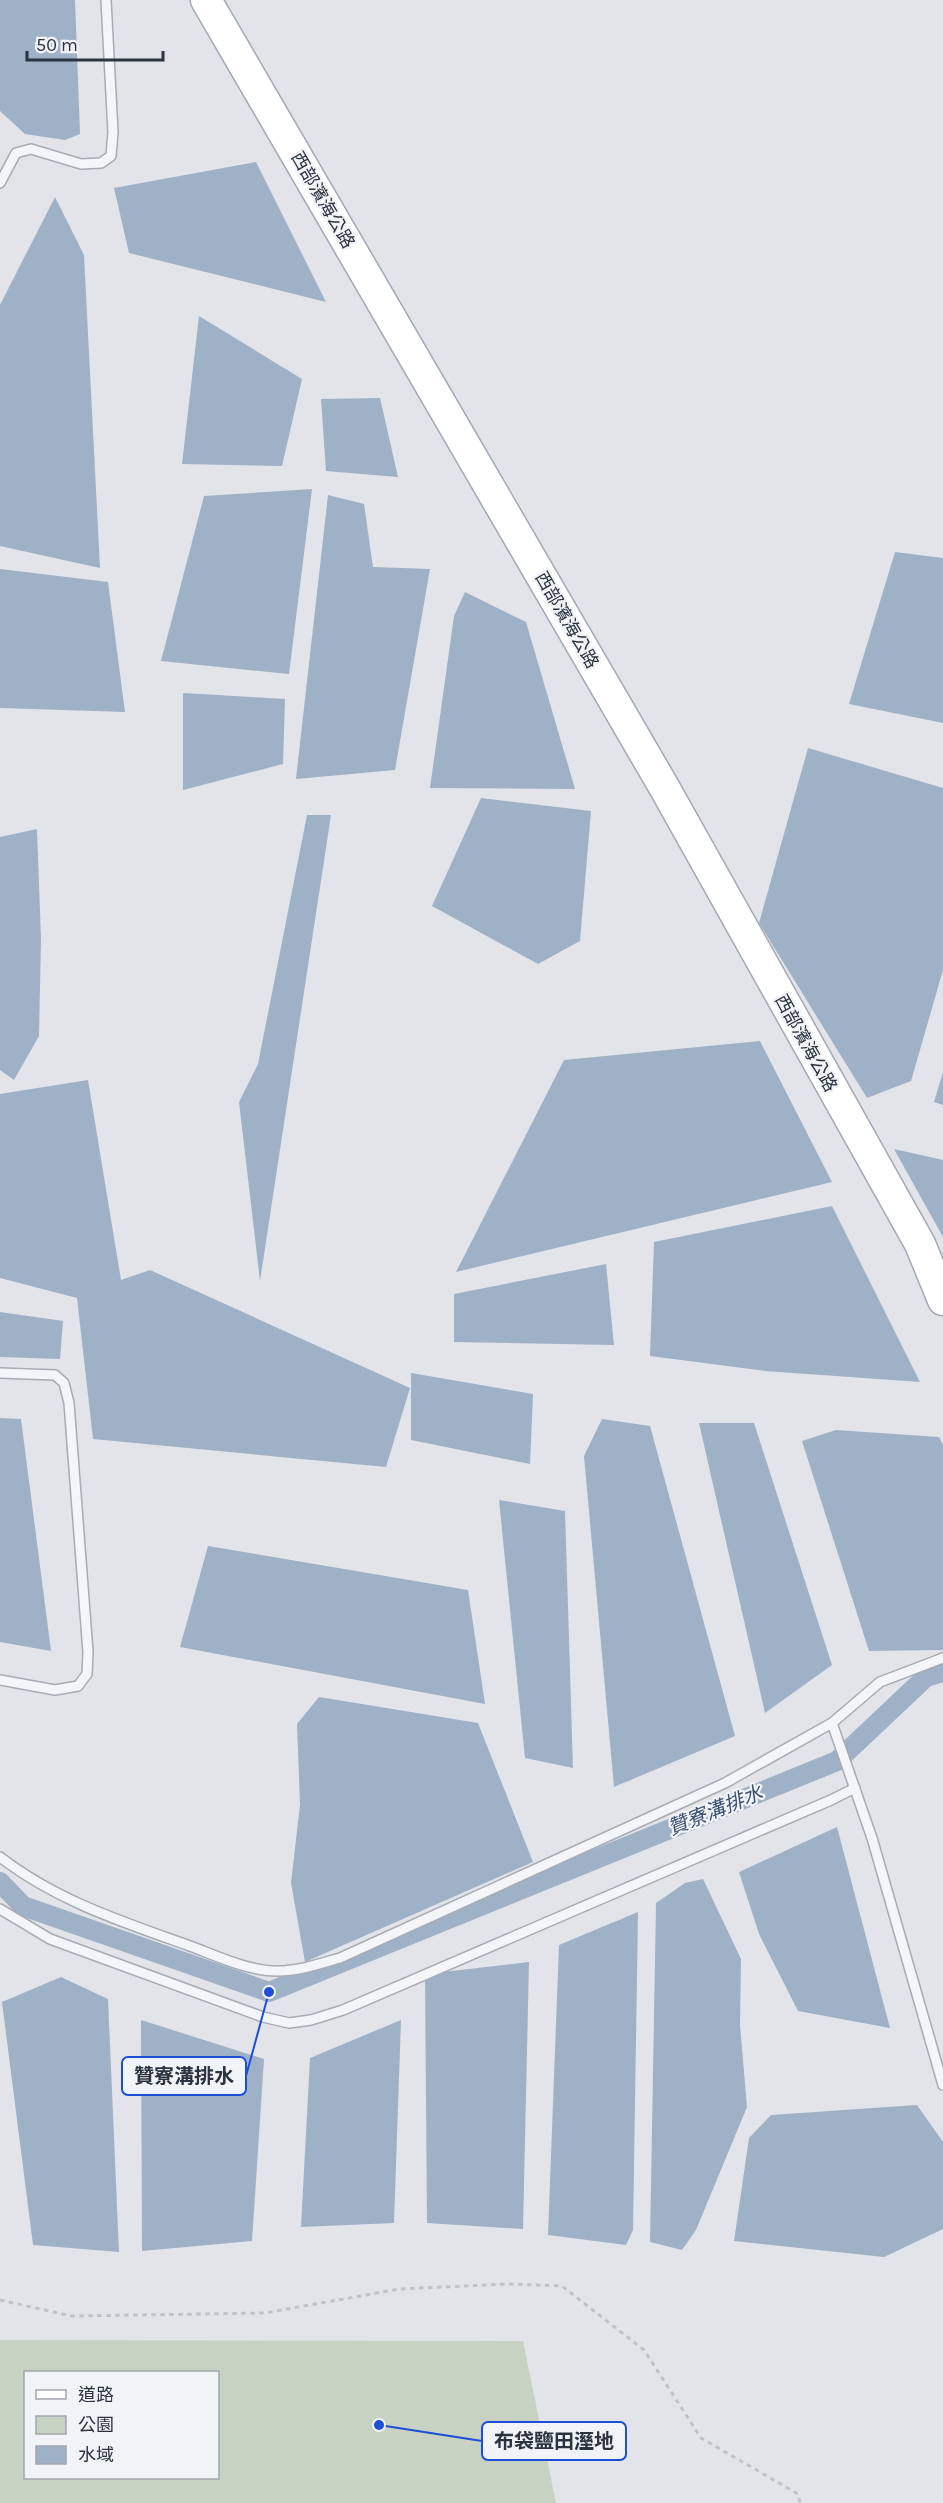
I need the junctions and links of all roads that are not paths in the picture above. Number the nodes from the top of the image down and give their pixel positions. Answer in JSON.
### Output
{"nodes":[{"id":1,"x":106,"y":0,"type":"edge"},
{"id":2,"x":206,"y":0,"type":"edge"},
{"id":3,"x":0,"y":183,"type":"edge"},
{"id":4,"x":921,"y":1244,"type":"junction"},
{"id":5,"x":943,"y":1272,"type":"edge"},
{"id":6,"x":943,"y":1300,"type":"edge"},
{"id":7,"x":0,"y":1373,"type":"edge"},
{"id":8,"x":943,"y":1659,"type":"edge"},
{"id":9,"x":0,"y":1680,"type":"edge"},
{"id":10,"x":832,"y":1723,"type":"junction"},
{"id":11,"x":855,"y":1788,"type":"junction"},
{"id":12,"x":0,"y":1857,"type":"edge"},
{"id":13,"x":0,"y":1909,"type":"edge"},
{"id":14,"x":943,"y":2085,"type":"edge"}],
"edges":[{"from":1,"to":3,"type":"lane"},
{"from":2,"to":4,"type":"main road","name":"西部濱海公路"},
{"from":4,"to":5,"type":"main road","name":"西部濱海公路"},
{"from":4,"to":6,"type":"main road","name":"西部濱海公路"},
{"from":7,"to":9,"type":"lane"},
{"from":8,"to":10,"type":"lane"},
{"from":10,"to":11,"type":"lane"},
{"from":10,"to":12,"type":"lane"},
{"from":11,"to":13,"type":"lane"},
{"from":11,"to":14,"type":"lane"}]}
